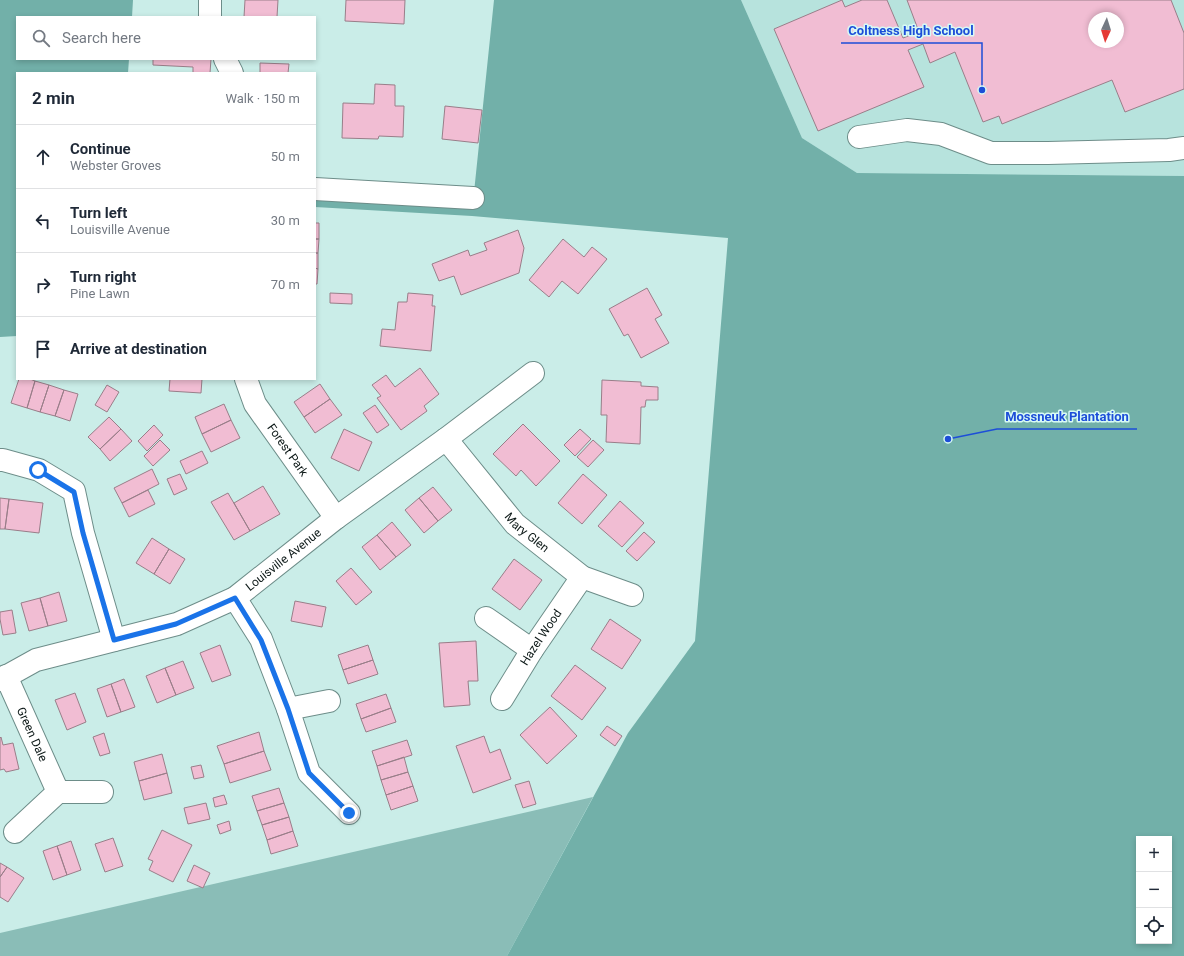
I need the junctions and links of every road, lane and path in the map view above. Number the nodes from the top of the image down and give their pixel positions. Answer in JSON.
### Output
{"nodes":[{"id":1,"x":210,"y":0,"type":"edge"},
{"id":2,"x":210,"y":16,"type":"edge"},
{"id":3,"x":226,"y":60,"type":"edge"},
{"id":4,"x":232,"y":72,"type":"edge"},
{"id":5,"x":859,"y":137,"type":"dead end"},
{"id":6,"x":1184,"y":148,"type":"edge"},
{"id":7,"x":316,"y":189,"type":"edge"},
{"id":8,"x":474,"y":198,"type":"dead end"},
{"id":9,"x":533,"y":373,"type":"dead end"},
{"id":10,"x":246,"y":380,"type":"edge"},
{"id":11,"x":446,"y":439,"type":"junction"},
{"id":12,"x":0,"y":460,"type":"edge"},
{"id":13,"x":336,"y":518,"type":"junction"},
{"id":14,"x":582,"y":577,"type":"junction"},
{"id":15,"x":632,"y":595,"type":"dead end"},
{"id":16,"x":235,"y":598,"type":"junction"},
{"id":17,"x":486,"y":618,"type":"dead end"},
{"id":18,"x":114,"y":640,"type":"junction"},
{"id":19,"x":532,"y":650,"type":"junction"},
{"id":20,"x":3,"y":678,"type":"edge"},
{"id":21,"x":502,"y":699,"type":"dead end"},
{"id":22,"x":329,"y":701,"type":"dead end"},
{"id":23,"x":288,"y":709,"type":"junction"},
{"id":24,"x":58,"y":792,"type":"junction"},
{"id":25,"x":102,"y":792,"type":"dead end"},
{"id":26,"x":349,"y":813,"type":"dead end"},
{"id":27,"x":15,"y":832,"type":"dead end"}],
"edges":[{"from":1,"to":2,"type":"street"},
{"from":3,"to":4,"type":"street"},
{"from":5,"to":6,"type":"street"},
{"from":7,"to":8,"type":"street"},
{"from":9,"to":11,"type":"street","name":"Louisville Avenue"},
{"from":10,"to":13,"type":"street","name":"Forest Park"},
{"from":11,"to":13,"type":"street","name":"Louisville Avenue"},
{"from":11,"to":14,"type":"street","name":"Mary Glen"},
{"from":12,"to":18,"type":"street"},
{"from":13,"to":16,"type":"street","name":"Louisville Avenue"},
{"from":14,"to":15,"type":"street","name":"Mary Glen"},
{"from":14,"to":19,"type":"street","name":"Hazel Wood"},
{"from":16,"to":18,"type":"street","name":"Louisville Avenue"},
{"from":16,"to":23,"type":"street"},
{"from":17,"to":19,"type":"street"},
{"from":18,"to":20,"type":"street","name":"Louisville Avenue"},
{"from":19,"to":21,"type":"street","name":"Hazel Wood"},
{"from":20,"to":24,"type":"street","name":"Green Dale"},
{"from":22,"to":23,"type":"street"},
{"from":23,"to":26,"type":"street"},
{"from":24,"to":25,"type":"street"},
{"from":24,"to":27,"type":"street"}]}
